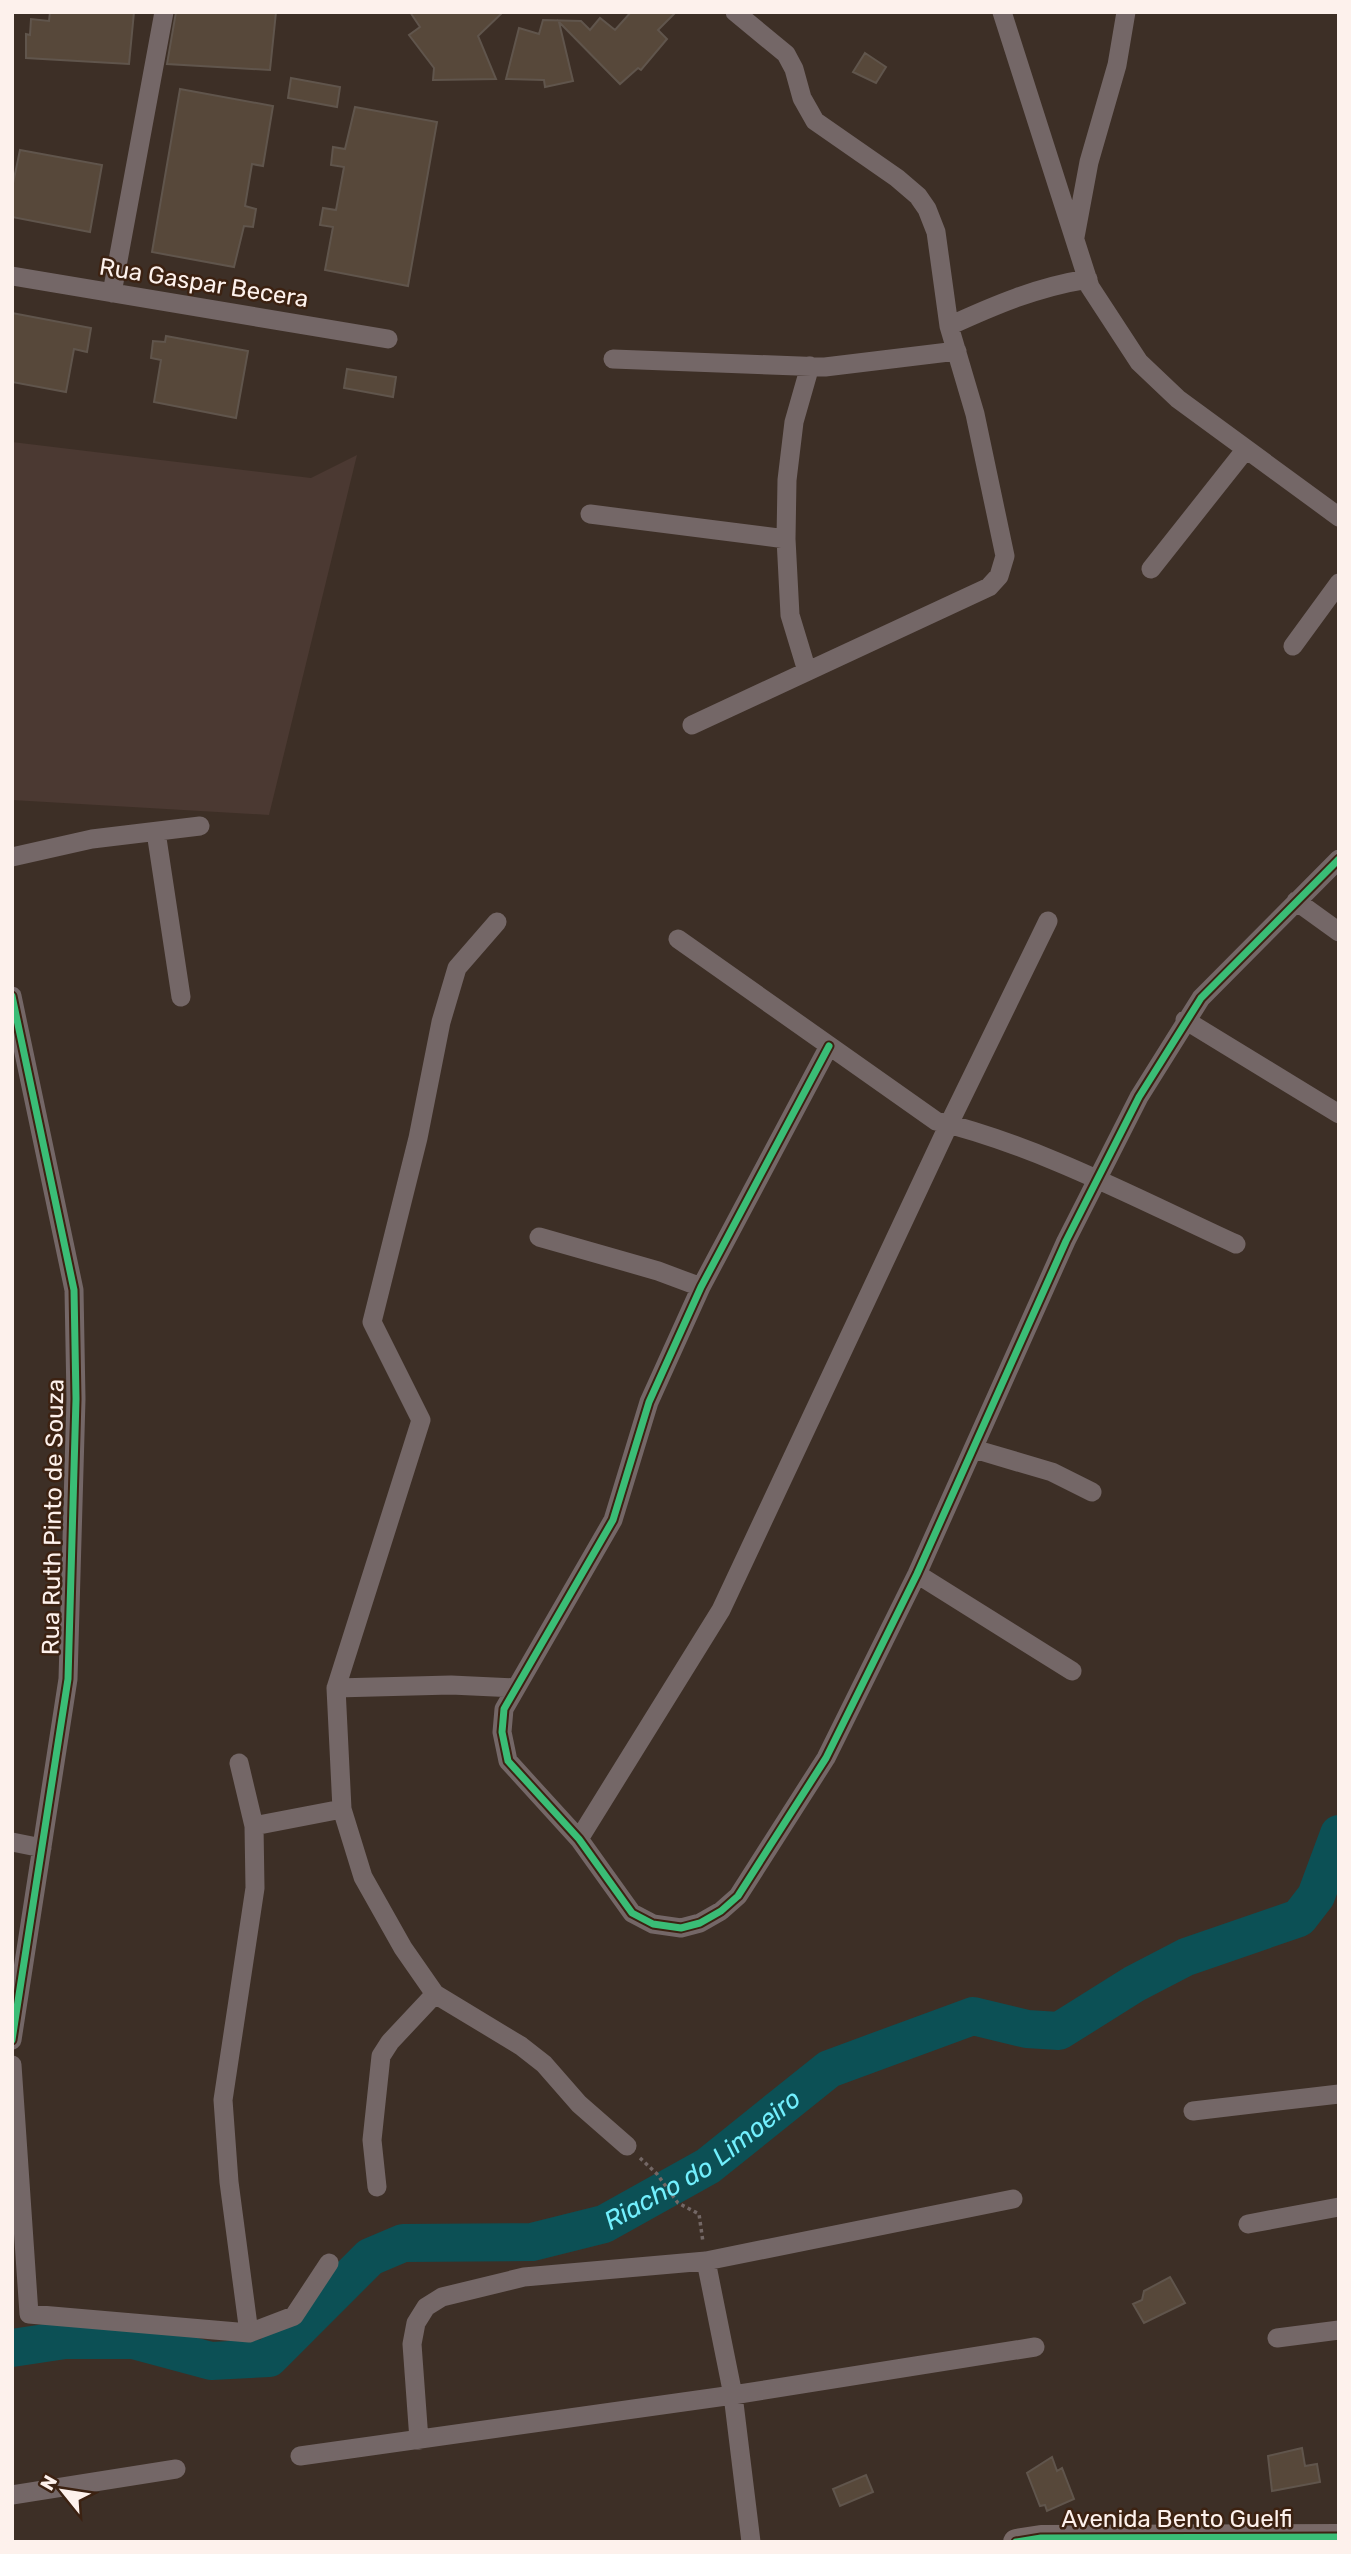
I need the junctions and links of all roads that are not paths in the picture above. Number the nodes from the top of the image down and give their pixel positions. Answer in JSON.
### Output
{"nodes":[{"id":1,"x":164,"y":12,"type":"edge"},
{"id":2,"x":735,"y":12,"type":"edge"},
{"id":3,"x":1002,"y":12,"type":"edge"},
{"id":4,"x":1126,"y":12,"type":"edge"},
{"id":5,"x":1074,"y":242,"type":"junction"},
{"id":6,"x":12,"y":276,"type":"edge"},
{"id":7,"x":1088,"y":279,"type":"junction"},
{"id":8,"x":112,"y":293,"type":"junction"},
{"id":9,"x":949,"y":326,"type":"junction"},
{"id":10,"x":388,"y":339,"type":"dead end"},
{"id":11,"x":957,"y":351,"type":"junction"},
{"id":12,"x":613,"y":359,"type":"dead end"},
{"id":13,"x":810,"y":366,"type":"junction"},
{"id":14,"x":1246,"y":450,"type":"junction"},
{"id":15,"x":590,"y":514,"type":"dead end"},
{"id":16,"x":1339,"y":517,"type":"edge"},
{"id":17,"x":786,"y":539,"type":"junction"},
{"id":18,"x":1151,"y":569,"type":"dead end"},
{"id":19,"x":1339,"y":583,"type":"edge"},
{"id":20,"x":1293,"y":646,"type":"dead end"},
{"id":21,"x":807,"y":671,"type":"junction"},
{"id":22,"x":692,"y":725,"type":"dead end"},
{"id":23,"x":200,"y":826,"type":"dead end"},
{"id":24,"x":156,"y":832,"type":"junction"},
{"id":25,"x":12,"y":857,"type":"edge"},
{"id":26,"x":1339,"y":859,"type":"edge"},
{"id":27,"x":1296,"y":901,"type":"junction"},
{"id":28,"x":1048,"y":921,"type":"dead end"},
{"id":29,"x":497,"y":922,"type":"dead end"},
{"id":30,"x":1339,"y":932,"type":"edge"},
{"id":31,"x":678,"y":939,"type":"dead end"},
{"id":32,"x":12,"y":996,"type":"edge"},
{"id":33,"x":181,"y":997,"type":"dead end"},
{"id":34,"x":1185,"y":1020,"type":"junction"},
{"id":35,"x":15,"y":1031,"type":"edge"},
{"id":36,"x":829,"y":1046,"type":"junction"},
{"id":37,"x":1339,"y":1114,"type":"edge"},
{"id":38,"x":949,"y":1124,"type":"junction"},
{"id":39,"x":1097,"y":1180,"type":"junction"},
{"id":40,"x":539,"y":1237,"type":"dead end"},
{"id":41,"x":1236,"y":1244,"type":"dead end"},
{"id":42,"x":701,"y":1287,"type":"junction"},
{"id":43,"x":974,"y":1449,"type":"junction"},
{"id":44,"x":1092,"y":1492,"type":"dead end"},
{"id":45,"x":917,"y":1574,"type":"junction"},
{"id":46,"x":1072,"y":1671,"type":"dead end"},
{"id":47,"x":336,"y":1688,"type":"junction"},
{"id":48,"x":516,"y":1688,"type":"junction"},
{"id":49,"x":239,"y":1763,"type":"dead end"},
{"id":50,"x":342,"y":1809,"type":"junction"},
{"id":51,"x":254,"y":1826,"type":"junction"},
{"id":52,"x":579,"y":1839,"type":"junction"},
{"id":53,"x":12,"y":1842,"type":"edge"},
{"id":54,"x":42,"y":1848,"type":"junction"},
{"id":55,"x":435,"y":1994,"type":"junction"},
{"id":56,"x":12,"y":2040,"type":"edge"},
{"id":57,"x":12,"y":2065,"type":"edge"},
{"id":58,"x":1339,"y":2094,"type":"edge"},
{"id":59,"x":1193,"y":2111,"type":"dead end"},
{"id":60,"x":627,"y":2146,"type":"dead end"},
{"id":61,"x":377,"y":2187,"type":"dead end"},
{"id":62,"x":1013,"y":2199,"type":"dead end"},
{"id":63,"x":1339,"y":2207,"type":"edge"},
{"id":64,"x":1248,"y":2224,"type":"dead end"},
{"id":65,"x":706,"y":2261,"type":"junction"},
{"id":66,"x":329,"y":2263,"type":"dead end"},
{"id":67,"x":1339,"y":2330,"type":"edge"},
{"id":68,"x":249,"y":2333,"type":"junction"},
{"id":69,"x":1277,"y":2338,"type":"dead end"},
{"id":70,"x":1035,"y":2347,"type":"dead end"},
{"id":71,"x":733,"y":2395,"type":"junction"},
{"id":72,"x":419,"y":2440,"type":"junction"},
{"id":73,"x":300,"y":2456,"type":"dead end"},
{"id":74,"x":176,"y":2469,"type":"dead end"},
{"id":75,"x":12,"y":2495,"type":"edge"},
{"id":76,"x":1339,"y":2538,"type":"edge"},
{"id":77,"x":751,"y":2542,"type":"edge"},
{"id":78,"x":1016,"y":2542,"type":"edge"}],
"edges":[{"from":1,"to":8,"type":"street"},
{"from":2,"to":9,"type":"street"},
{"from":3,"to":5,"type":"street"},
{"from":4,"to":5,"type":"street"},
{"from":5,"to":7,"type":"street"},
{"from":6,"to":8,"type":"street","name":"Rua Gaspar Becera"},
{"from":7,"to":9,"type":"street"},
{"from":7,"to":14,"type":"street"},
{"from":8,"to":10,"type":"street","name":"Rua Gaspar Becera"},
{"from":9,"to":11,"type":"street"},
{"from":11,"to":13,"type":"street"},
{"from":11,"to":21,"type":"street"},
{"from":12,"to":13,"type":"street"},
{"from":13,"to":17,"type":"street"},
{"from":14,"to":16,"type":"street"},
{"from":14,"to":18,"type":"street"},
{"from":15,"to":17,"type":"street"},
{"from":17,"to":21,"type":"street"},
{"from":19,"to":20,"type":"street"},
{"from":21,"to":22,"type":"street"},
{"from":23,"to":24,"type":"street"},
{"from":24,"to":25,"type":"street"},
{"from":24,"to":33,"type":"street"},
{"from":26,"to":27,"type":"street"},
{"from":27,"to":30,"type":"street"},
{"from":27,"to":34,"type":"street"},
{"from":28,"to":38,"type":"street"},
{"from":29,"to":47,"type":"street"},
{"from":31,"to":36,"type":"street"},
{"from":32,"to":35,"type":"street","name":"Rua Ruth Pinto de Souza"},
{"from":34,"to":37,"type":"street"},
{"from":34,"to":39,"type":"street"},
{"from":35,"to":54,"type":"street","name":"Rua Ruth Pinto de Souza"},
{"from":36,"to":38,"type":"street"},
{"from":36,"to":42,"type":"street"},
{"from":38,"to":39,"type":"street"},
{"from":38,"to":52,"type":"street"},
{"from":39,"to":41,"type":"street"},
{"from":39,"to":43,"type":"street"},
{"from":40,"to":42,"type":"street"},
{"from":42,"to":48,"type":"street"},
{"from":43,"to":44,"type":"street"},
{"from":43,"to":45,"type":"street"},
{"from":45,"to":46,"type":"street"},
{"from":45,"to":52,"type":"street"},
{"from":47,"to":48,"type":"street"},
{"from":47,"to":50,"type":"street"},
{"from":48,"to":52,"type":"street"},
{"from":49,"to":51,"type":"street"},
{"from":50,"to":51,"type":"street"},
{"from":50,"to":55,"type":"street"},
{"from":51,"to":68,"type":"street"},
{"from":53,"to":54,"type":"street"},
{"from":54,"to":56,"type":"street","name":"Rua Ruth Pinto de Souza"},
{"from":55,"to":60,"type":"street"},
{"from":55,"to":61,"type":"street"},
{"from":57,"to":68,"type":"street"},
{"from":58,"to":59,"type":"street"},
{"from":62,"to":65,"type":"street"},
{"from":63,"to":64,"type":"street"},
{"from":65,"to":71,"type":"street"},
{"from":65,"to":72,"type":"street"},
{"from":66,"to":68,"type":"street"},
{"from":67,"to":69,"type":"street"},
{"from":70,"to":71,"type":"street"},
{"from":71,"to":72,"type":"street"},
{"from":71,"to":77,"type":"street"},
{"from":72,"to":73,"type":"street"},
{"from":74,"to":75,"type":"street"},
{"from":76,"to":78,"type":"main road","name":"Avenida Bento Guelfi"}]}
